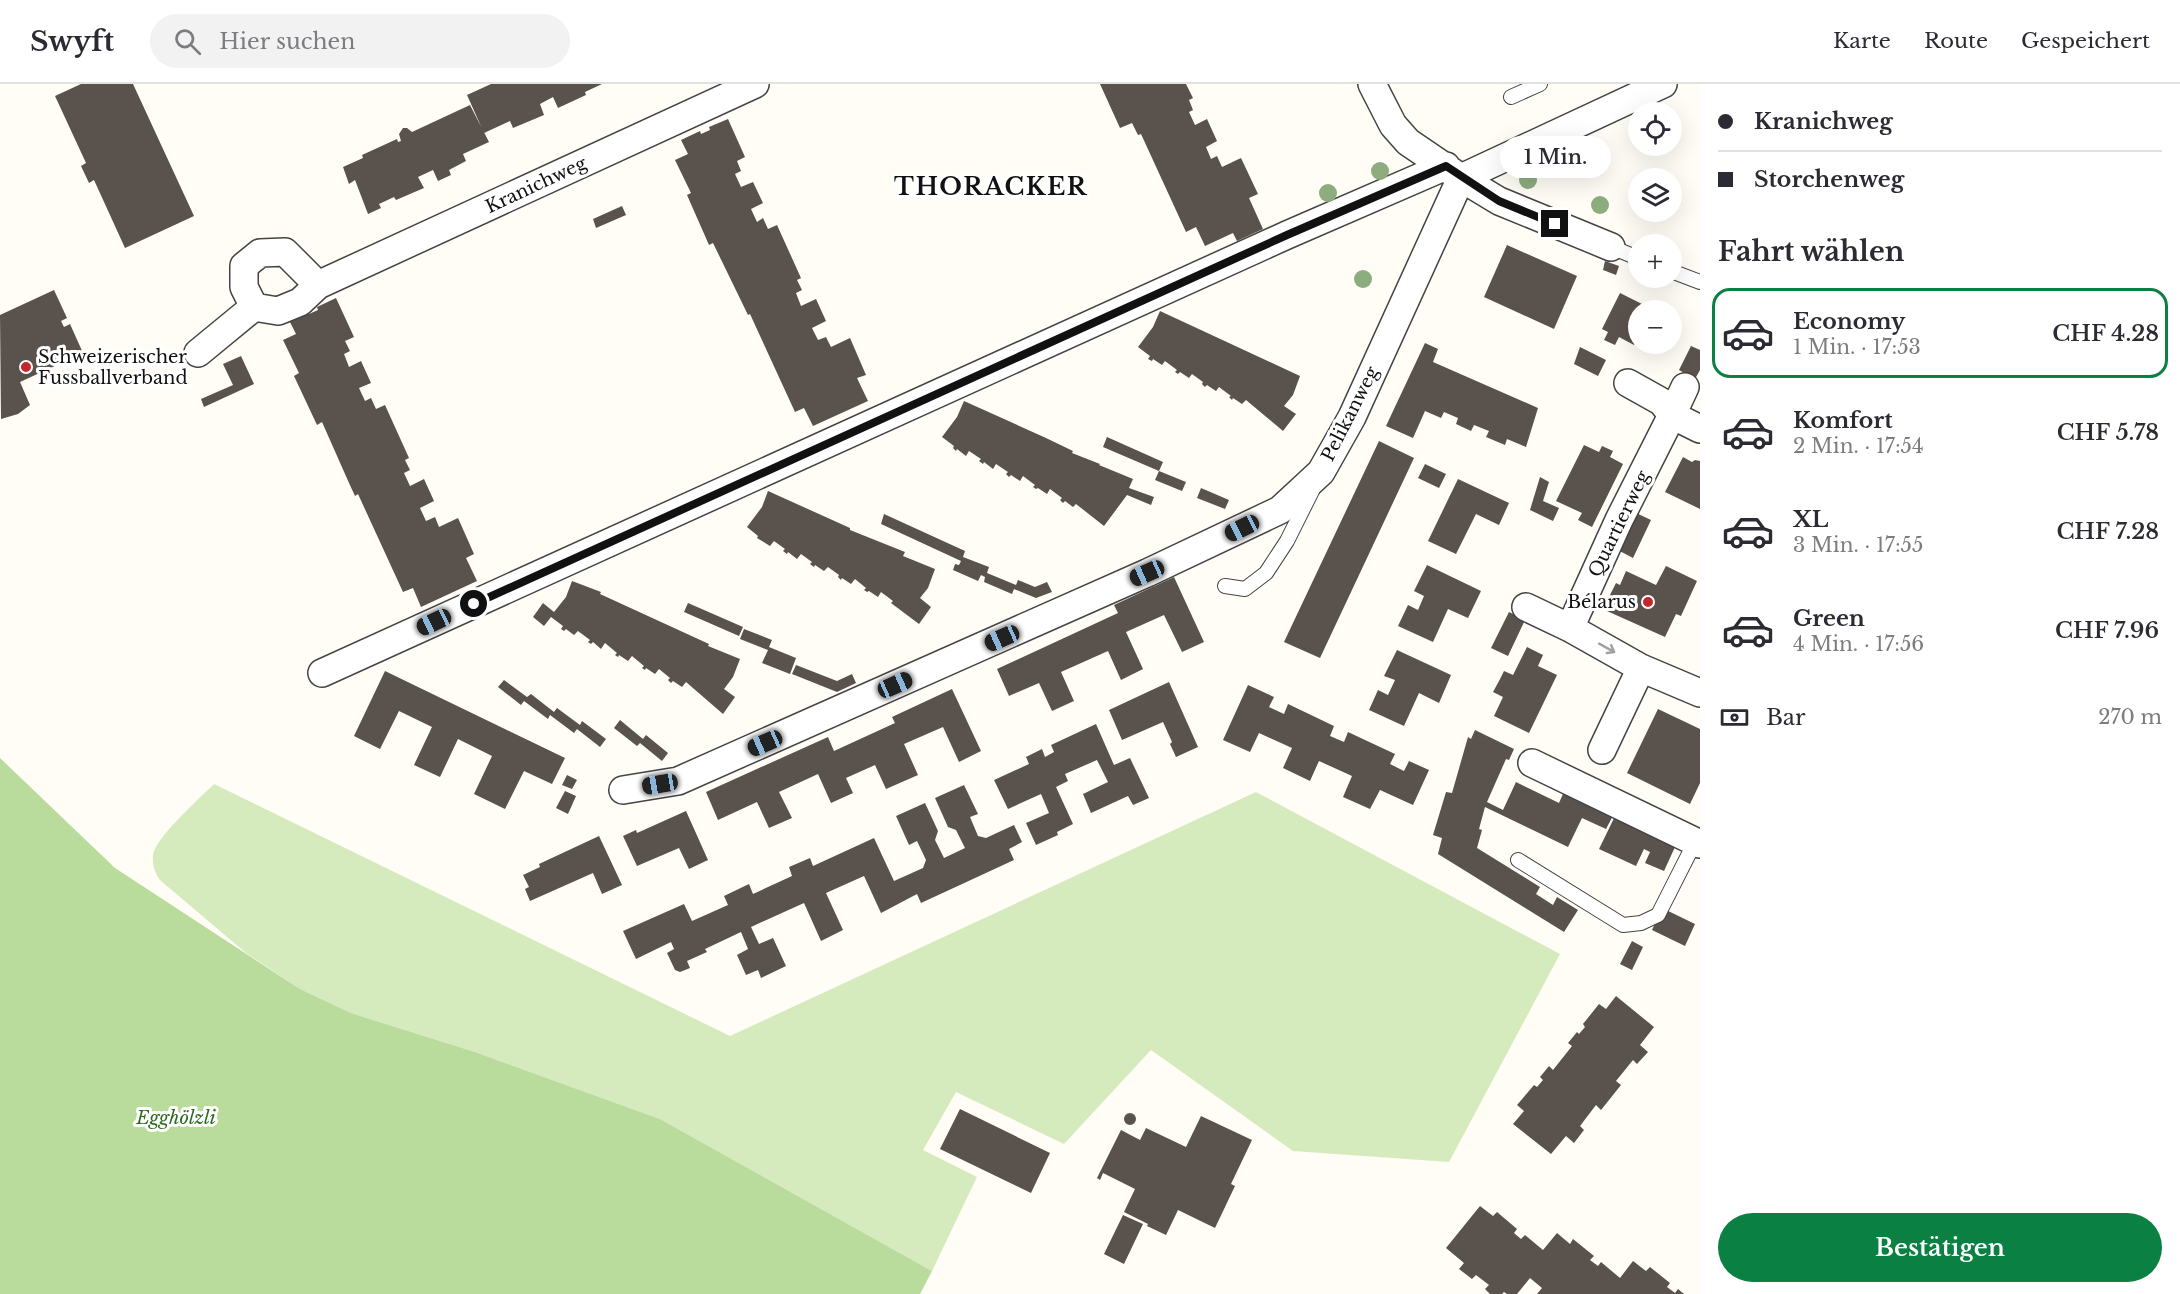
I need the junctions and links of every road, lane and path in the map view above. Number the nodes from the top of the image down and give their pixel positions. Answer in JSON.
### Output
{"nodes":[{"id":1,"x":755,"y":84,"type":"edge"},
{"id":2,"x":1372,"y":84,"type":"edge"},
{"id":3,"x":1540,"y":84,"type":"edge"},
{"id":4,"x":1664,"y":84,"type":"edge"},
{"id":5,"x":1511,"y":97,"type":"dead end"},
{"id":6,"x":1454,"y":172,"type":"junction"},
{"id":7,"x":1611,"y":247,"type":"joint"},
{"id":8,"x":1628,"y":254,"type":"edge"},
{"id":9,"x":1682,"y":275,"type":"edge"},
{"id":10,"x":1700,"y":282,"type":"edge"},
{"id":11,"x":318,"y":285,"type":"junction"},
{"id":12,"x":254,"y":307,"type":"junction"},
{"id":13,"x":198,"y":353,"type":"dead end"},
{"id":14,"x":1628,"y":383,"type":"dead end"},
{"id":15,"x":1685,"y":387,"type":"dead end"},
{"id":16,"x":1672,"y":414,"type":"junction"},
{"id":17,"x":1700,"y":429,"type":"edge"},
{"id":18,"x":1321,"y":472,"type":"junction"},
{"id":19,"x":1225,"y":586,"type":"dead end"},
{"id":20,"x":1526,"y":607,"type":"dead end"},
{"id":21,"x":1570,"y":628,"type":"junction"},
{"id":22,"x":1641,"y":668,"type":"junction"},
{"id":23,"x":322,"y":674,"type":"dead end"},
{"id":24,"x":1700,"y":693,"type":"edge"},
{"id":25,"x":1602,"y":750,"type":"dead end"},
{"id":26,"x":1533,"y":763,"type":"dead end"},
{"id":27,"x":623,"y":790,"type":"dead end"},
{"id":28,"x":1697,"y":843,"type":"edge"},
{"id":29,"x":1518,"y":860,"type":"dead end"}],
"edges":[{"from":1,"to":11,"type":"street","name":"Kranichweg"},
{"from":2,"to":6,"type":"street"},
{"from":3,"to":5,"type":"lane"},
{"from":4,"to":6,"type":"street"},
{"from":6,"to":7,"type":"street"},
{"from":6,"to":18,"type":"street","name":"Pelikanweg"},
{"from":6,"to":23,"type":"street"},
{"from":7,"to":8,"type":"lane"},
{"from":9,"to":10,"type":"lane"},
{"from":11,"to":12,"type":"street","name":"Kranichweg"},
{"from":11,"to":12,"type":"street"},
{"from":12,"to":13,"type":"street"},
{"from":14,"to":16,"type":"street"},
{"from":15,"to":16,"type":"street","name":"Quartierweg"},
{"from":16,"to":17,"type":"street"},
{"from":16,"to":21,"type":"street","name":"Quartierweg"},
{"from":18,"to":19,"type":"lane"},
{"from":18,"to":27,"type":"street","name":"Pelikanweg"},
{"from":20,"to":21,"type":"street"},
{"from":21,"to":22,"type":"street","one_way":true},
{"from":22,"to":24,"type":"street"},
{"from":22,"to":25,"type":"street"},
{"from":26,"to":28,"type":"street"},
{"from":28,"to":29,"type":"lane"}]}
